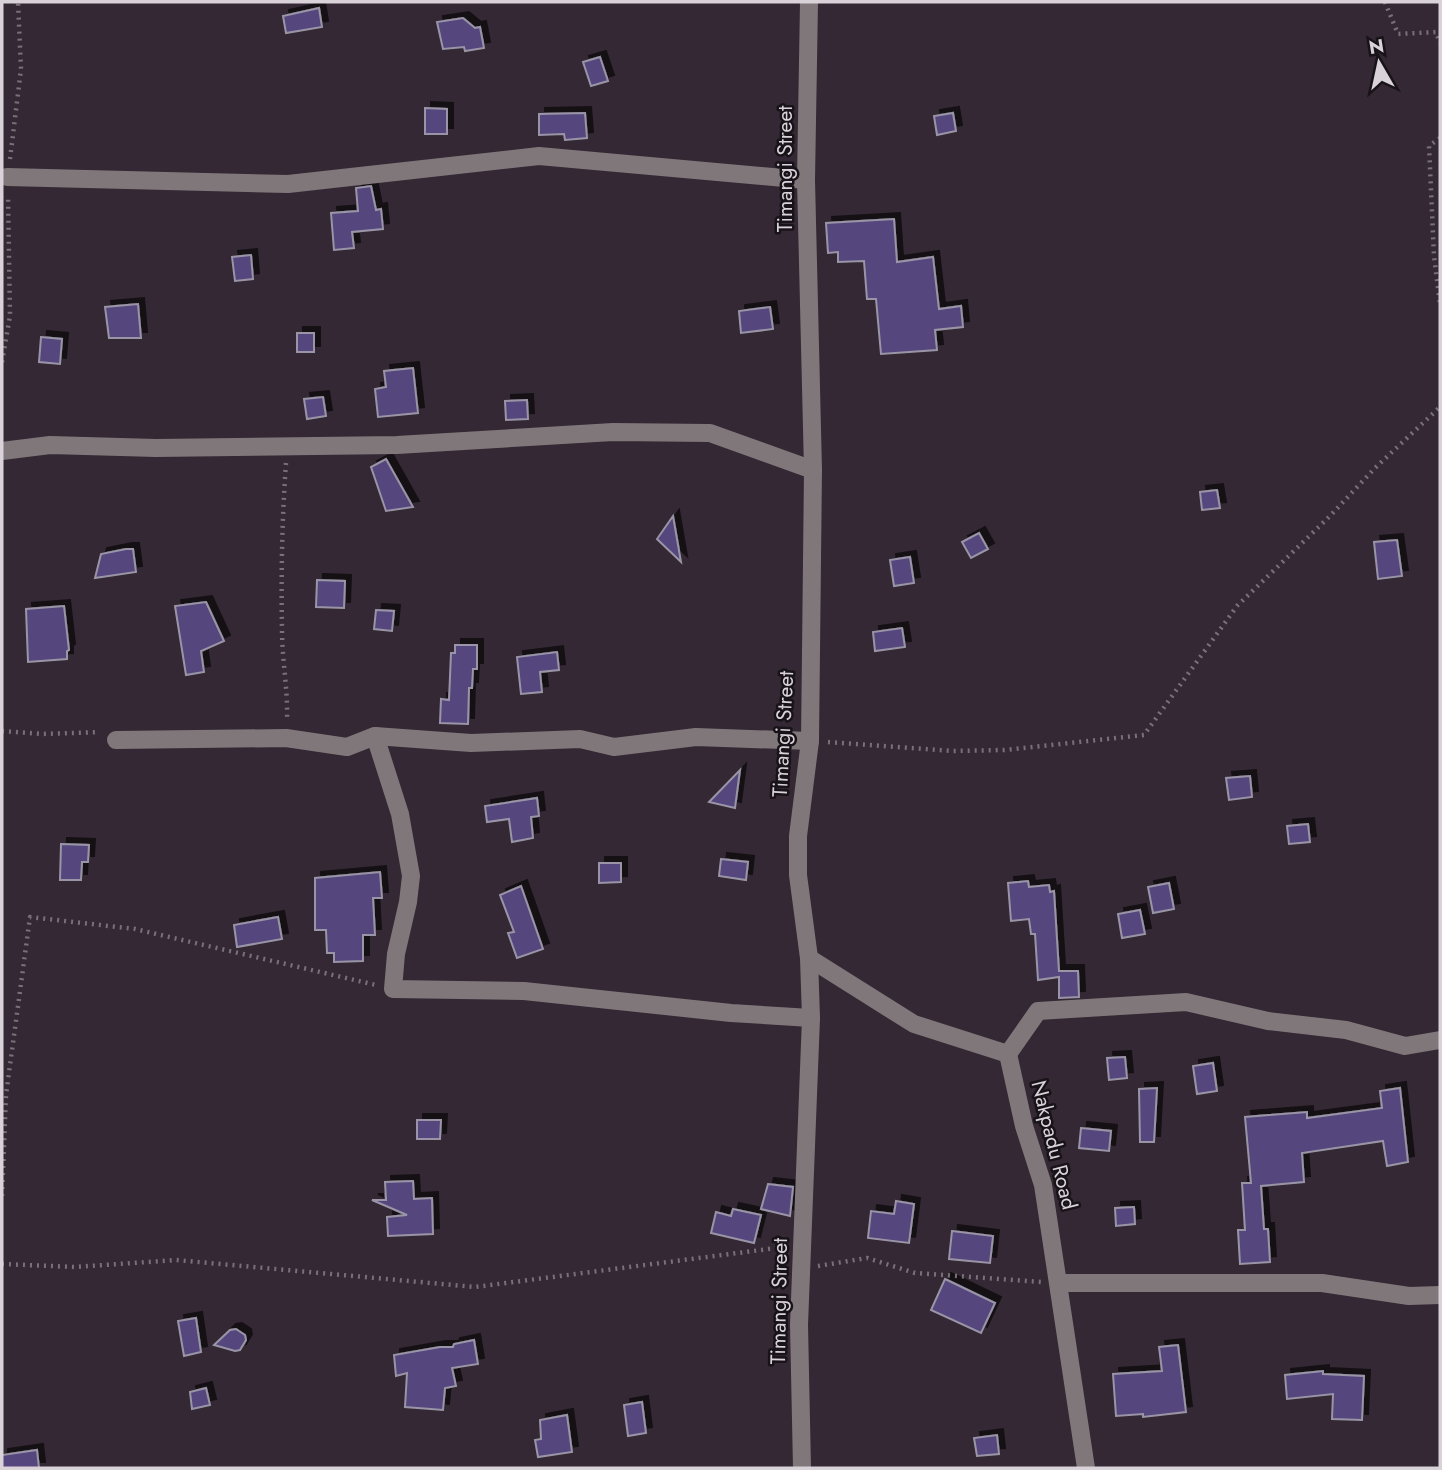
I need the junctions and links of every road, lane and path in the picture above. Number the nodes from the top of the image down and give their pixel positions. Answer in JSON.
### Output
{"nodes":[{"id":1,"x":18,"y":2,"type":"edge"},
{"id":2,"x":809,"y":2,"type":"edge"},
{"id":3,"x":1385,"y":2,"type":"edge"},
{"id":4,"x":1440,"y":43,"type":"edge"},
{"id":5,"x":1440,"y":138,"type":"edge"},
{"id":6,"x":7,"y":177,"type":"junction"},
{"id":7,"x":806,"y":180,"type":"junction"},
{"id":8,"x":1440,"y":304,"type":"edge"},
{"id":9,"x":2,"y":362,"type":"edge"},
{"id":10,"x":1440,"y":407,"type":"edge"},
{"id":11,"x":287,"y":447,"type":"junction"},
{"id":12,"x":2,"y":451,"type":"edge"},
{"id":13,"x":813,"y":470,"type":"junction"},
{"id":14,"x":2,"y":731,"type":"edge"},
{"id":15,"x":375,"y":736,"type":"junction"},
{"id":16,"x":286,"y":738,"type":"junction"},
{"id":17,"x":117,"y":740,"type":"joint"},
{"id":18,"x":810,"y":741,"type":"junction"},
{"id":19,"x":809,"y":958,"type":"junction"},
{"id":20,"x":393,"y":989,"type":"junction"},
{"id":21,"x":811,"y":1018,"type":"junction"},
{"id":22,"x":1440,"y":1040,"type":"edge"},
{"id":23,"x":1009,"y":1054,"type":"junction"},
{"id":24,"x":2,"y":1196,"type":"edge"},
{"id":25,"x":802,"y":1246,"type":"junction"},
{"id":26,"x":2,"y":1264,"type":"edge"},
{"id":27,"x":802,"y":1269,"type":"junction"},
{"id":28,"x":1059,"y":1283,"type":"junction"},
{"id":29,"x":1440,"y":1295,"type":"edge"},
{"id":30,"x":802,"y":1468,"type":"edge"},
{"id":31,"x":1086,"y":1468,"type":"edge"}],
"edges":[{"from":1,"to":6,"type":"path"},
{"from":2,"to":7,"type":"street","name":"Timangi Street"},
{"from":3,"to":4,"type":"path"},
{"from":5,"to":8,"type":"path"},
{"from":6,"to":7,"type":"street"},
{"from":6,"to":9,"type":"path"},
{"from":7,"to":13,"type":"street","name":"Timangi Street"},
{"from":10,"to":18,"type":"path"},
{"from":11,"to":12,"type":"street"},
{"from":11,"to":13,"type":"street"},
{"from":11,"to":16,"type":"path"},
{"from":13,"to":18,"type":"street","name":"Timangi Street"},
{"from":14,"to":17,"type":"path"},
{"from":15,"to":16,"type":"street"},
{"from":15,"to":18,"type":"street"},
{"from":15,"to":20,"type":"street"},
{"from":16,"to":17,"type":"street"},
{"from":18,"to":19,"type":"street","name":"Timangi Street"},
{"from":19,"to":21,"type":"street","name":"Timangi Street"},
{"from":19,"to":23,"type":"street"},
{"from":20,"to":21,"type":"street"},
{"from":20,"to":24,"type":"path"},
{"from":21,"to":25,"type":"street","name":"Timangi Street"},
{"from":22,"to":23,"type":"street"},
{"from":23,"to":28,"type":"street","name":"Nakpadu Road"},
{"from":25,"to":26,"type":"path"},
{"from":25,"to":27,"type":"street","name":"Timangi Street"},
{"from":27,"to":28,"type":"path"},
{"from":27,"to":30,"type":"street","name":"Timangi Street"},
{"from":28,"to":29,"type":"street"},
{"from":28,"to":31,"type":"street","name":"Nakpadu Road"}]}
